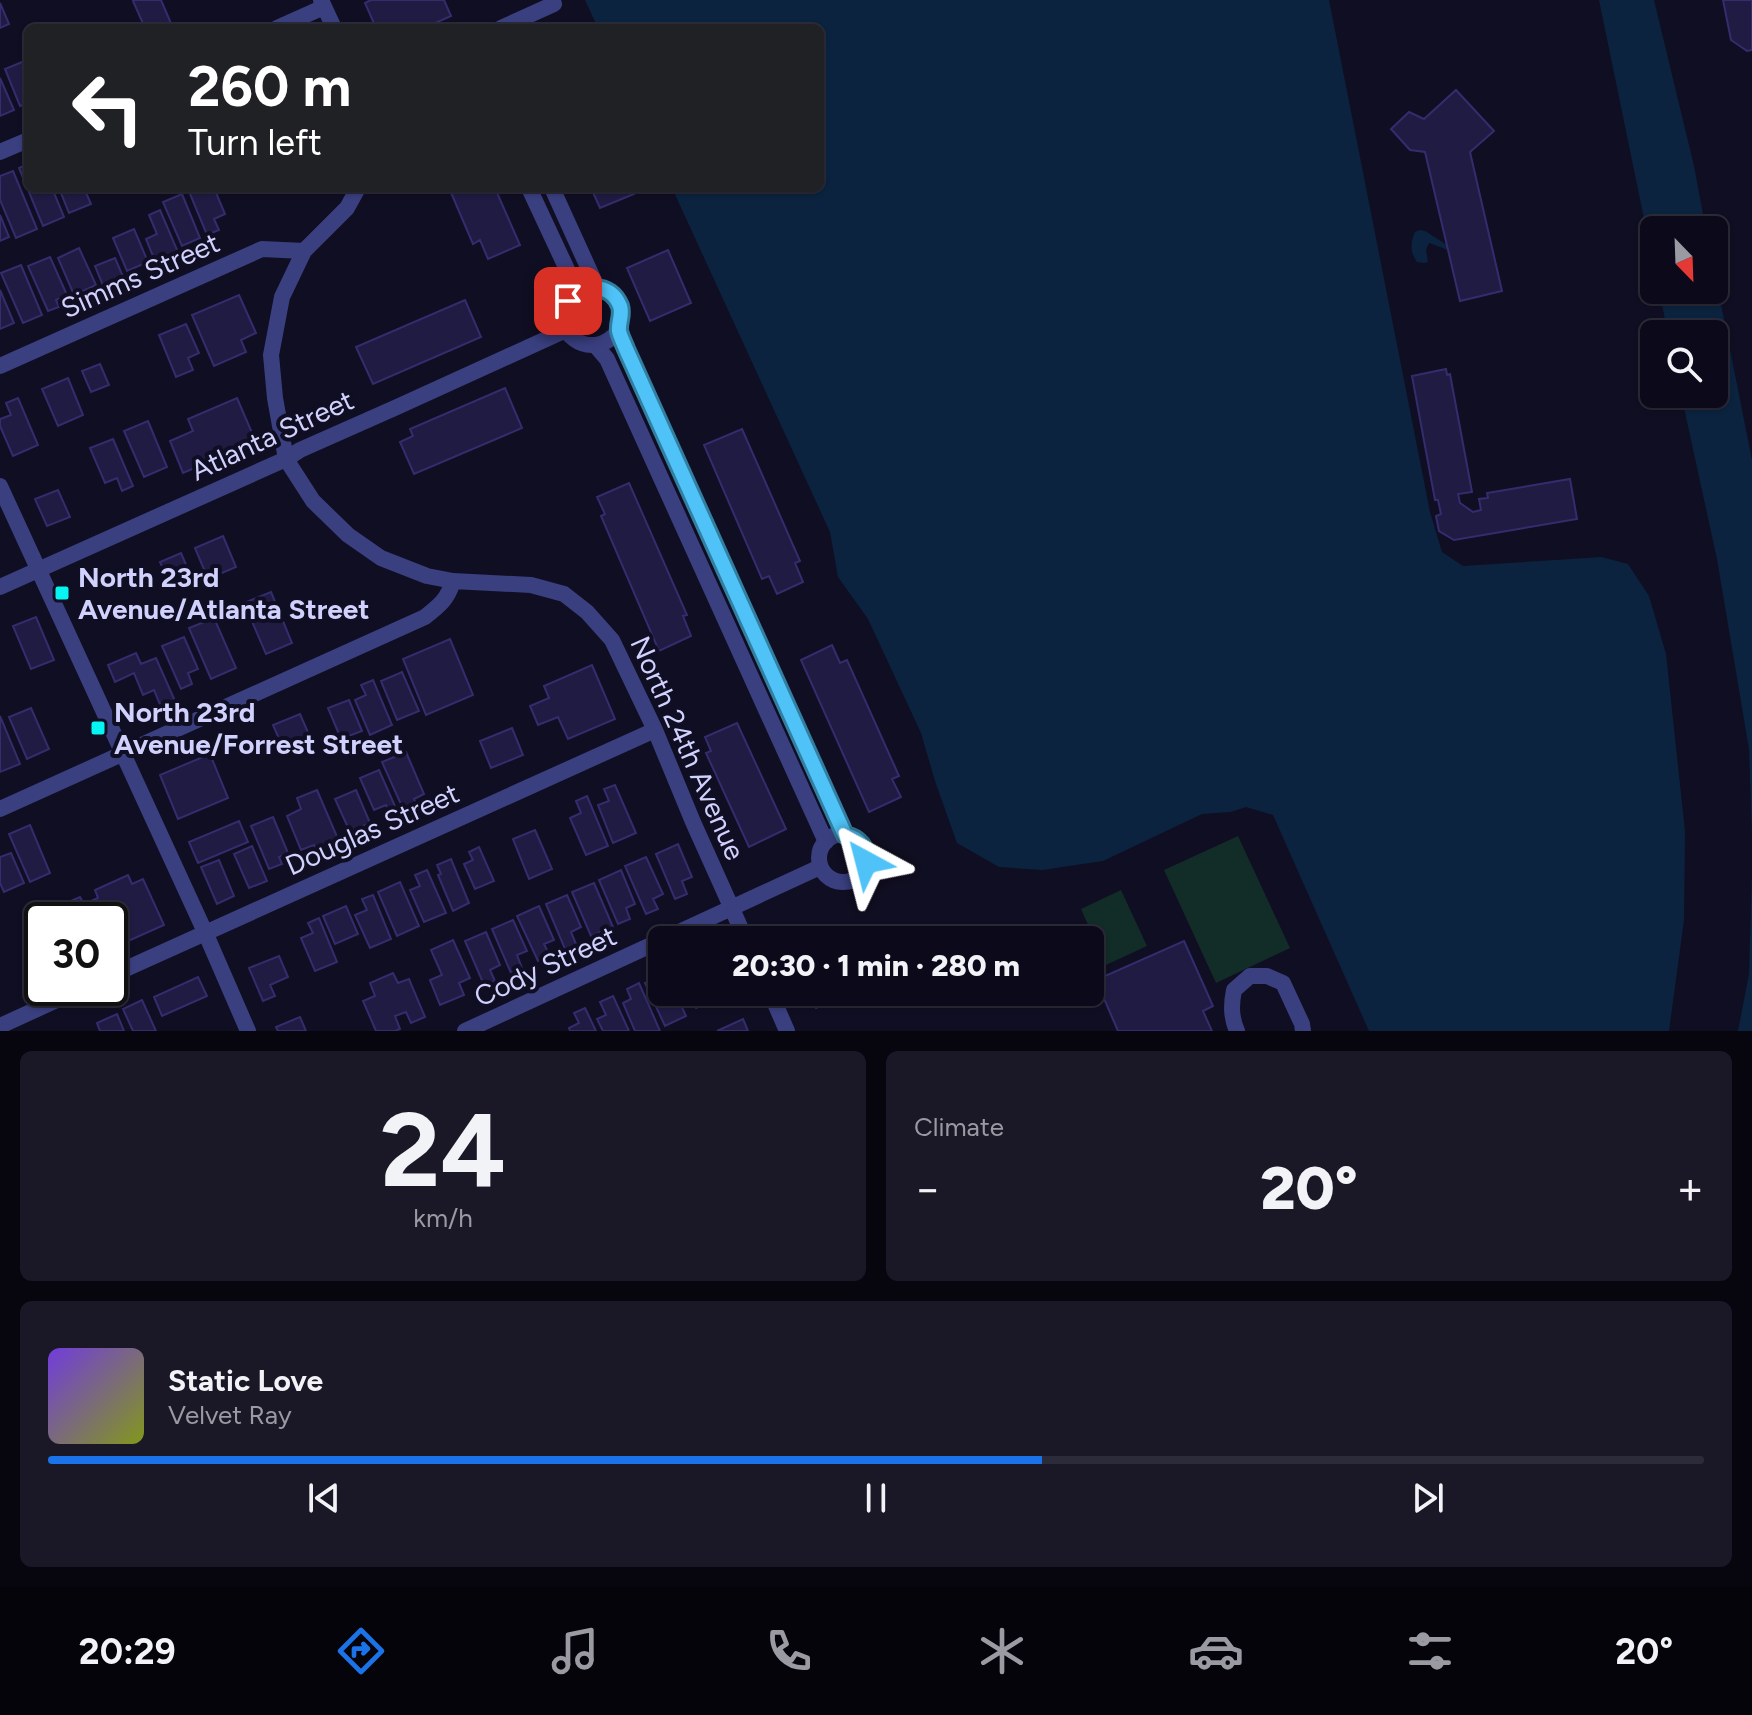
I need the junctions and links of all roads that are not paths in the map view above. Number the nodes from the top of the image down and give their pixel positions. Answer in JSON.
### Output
{"nodes":[{"id":1,"x":323,"y":3,"type":"edge"},
{"id":2,"x":554,"y":4,"type":"dead end"},
{"id":3,"x":284,"y":24,"type":"edge"},
{"id":4,"x":332,"y":24,"type":"edge"},
{"id":5,"x":510,"y":24,"type":"edge"},
{"id":6,"x":24,"y":142,"type":"edge"},
{"id":7,"x":0,"y":152,"type":"edge"},
{"id":8,"x":356,"y":192,"type":"edge"},
{"id":9,"x":531,"y":192,"type":"edge"},
{"id":10,"x":554,"y":192,"type":"edge"},
{"id":11,"x":304,"y":251,"type":"junction"},
{"id":12,"x":597,"y":287,"type":"junction"},
{"id":13,"x":574,"y":294,"type":"junction"},
{"id":14,"x":566,"y":330,"type":"junction"},
{"id":15,"x":619,"y":330,"type":"junction"},
{"id":16,"x":596,"y":346,"type":"junction"},
{"id":17,"x":0,"y":366,"type":"edge"},
{"id":18,"x":286,"y":459,"type":"junction"},
{"id":19,"x":0,"y":486,"type":"edge"},
{"id":20,"x":37,"y":570,"type":"junction"},
{"id":21,"x":453,"y":581,"type":"junction"},
{"id":22,"x":0,"y":587,"type":"edge"},
{"id":23,"x":655,"y":730,"type":"junction"},
{"id":24,"x":123,"y":753,"type":"junction"},
{"id":25,"x":0,"y":809,"type":"edge"},
{"id":26,"x":845,"y":835,"type":"junction"},
{"id":27,"x":826,"y":842,"type":"junction"},
{"id":28,"x":820,"y":867,"type":"junction"},
{"id":29,"x":732,"y":908,"type":"junction"},
{"id":30,"x":740,"y":926,"type":"edge"},
{"id":31,"x":205,"y":932,"type":"junction"},
{"id":32,"x":128,"y":968,"type":"edge"},
{"id":33,"x":44,"y":1006,"type":"edge"},
{"id":34,"x":776,"y":1006,"type":"edge"},
{"id":35,"x":0,"y":1026,"type":"edge"},
{"id":36,"x":248,"y":1031,"type":"edge"},
{"id":37,"x":465,"y":1031,"type":"edge"},
{"id":38,"x":787,"y":1031,"type":"edge"},
{"id":39,"x":1237,"y":1031,"type":"edge"},
{"id":40,"x":1303,"y":1031,"type":"edge"}],
"edges":[{"from":1,"to":3,"type":"street"},
{"from":1,"to":4,"type":"street"},
{"from":2,"to":5,"type":"street"},
{"from":6,"to":7,"type":"street"},
{"from":8,"to":11,"type":"street","name":"North 24th Avenue"},
{"from":9,"to":13,"type":"street"},
{"from":10,"to":12,"type":"street"},
{"from":11,"to":17,"type":"street","name":"Simms Street"},
{"from":11,"to":18,"type":"street","name":"North 24th Avenue"},
{"from":12,"to":13,"type":"street"},
{"from":12,"to":15,"type":"street"},
{"from":13,"to":14,"type":"street"},
{"from":14,"to":16,"type":"street"},
{"from":14,"to":18,"type":"street","name":"Atlanta Street"},
{"from":15,"to":16,"type":"street"},
{"from":15,"to":26,"type":"street"},
{"from":16,"to":27,"type":"street"},
{"from":18,"to":20,"type":"street","name":"Atlanta Street"},
{"from":18,"to":21,"type":"street","name":"North 24th Avenue"},
{"from":19,"to":20,"type":"street"},
{"from":20,"to":22,"type":"street","name":"Atlanta Street"},
{"from":20,"to":24,"type":"street"},
{"from":21,"to":23,"type":"street","name":"North 24th Avenue"},
{"from":21,"to":24,"type":"street"},
{"from":23,"to":29,"type":"street","name":"North 24th Avenue"},
{"from":23,"to":31,"type":"street","name":"Douglas Street"},
{"from":24,"to":25,"type":"street"},
{"from":24,"to":31,"type":"street"},
{"from":26,"to":27,"type":"street"},
{"from":26,"to":28,"type":"street"},
{"from":27,"to":28,"type":"street"},
{"from":28,"to":29,"type":"street","name":"Cody Street"},
{"from":29,"to":30,"type":"street","name":"North 24th Avenue"},
{"from":29,"to":37,"type":"street","name":"Cody Street"},
{"from":31,"to":32,"type":"street","name":"Douglas Street"},
{"from":31,"to":36,"type":"street"},
{"from":33,"to":35,"type":"street"},
{"from":34,"to":38,"type":"street"},
{"from":39,"to":40,"type":"street"}]}
